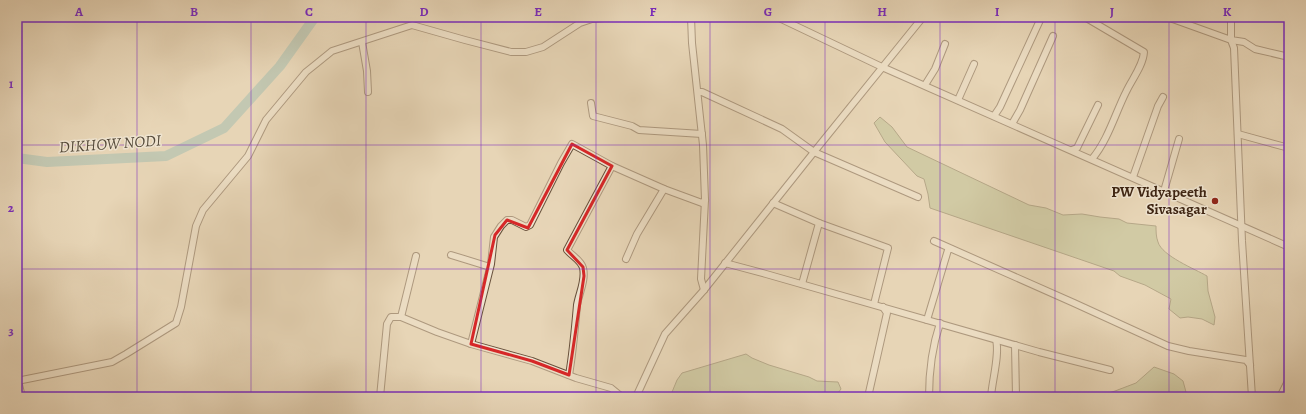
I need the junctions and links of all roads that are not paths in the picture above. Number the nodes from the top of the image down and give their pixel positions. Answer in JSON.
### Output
{"nodes":[{"id":1,"x":617,"y":17,"type":"edge"},
{"id":2,"x":691,"y":17,"type":"edge"},
{"id":3,"x":777,"y":17,"type":"edge"},
{"id":4,"x":924,"y":17,"type":"edge"},
{"id":5,"x":1038,"y":17,"type":"edge"},
{"id":6,"x":1167,"y":17,"type":"edge"},
{"id":7,"x":1231,"y":17,"type":"edge"},
{"id":8,"x":1088,"y":20,"type":"dead end"},
{"id":9,"x":1053,"y":36,"type":"dead end"},
{"id":10,"x":1231,"y":40,"type":"junction"},
{"id":11,"x":362,"y":42,"type":"junction"},
{"id":12,"x":945,"y":44,"type":"dead end"},
{"id":13,"x":1289,"y":57,"type":"edge"},
{"id":14,"x":974,"y":64,"type":"dead end"},
{"id":15,"x":882,"y":67,"type":"junction"},
{"id":16,"x":924,"y":86,"type":"junction"},
{"id":17,"x":368,"y":92,"type":"dead end"},
{"id":18,"x":698,"y":92,"type":"junction"},
{"id":19,"x":1163,"y":97,"type":"dead end"},
{"id":20,"x":958,"y":100,"type":"junction"},
{"id":21,"x":591,"y":103,"type":"dead end"},
{"id":22,"x":1098,"y":105,"type":"dead end"},
{"id":23,"x":994,"y":116,"type":"junction"},
{"id":24,"x":1012,"y":124,"type":"junction"},
{"id":25,"x":702,"y":134,"type":"junction"},
{"id":26,"x":1238,"y":134,"type":"junction"},
{"id":27,"x":1179,"y":140,"type":"dead end"},
{"id":28,"x":1289,"y":148,"type":"edge"},
{"id":29,"x":1072,"y":150,"type":"junction"},
{"id":30,"x":814,"y":152,"type":"junction"},
{"id":31,"x":1092,"y":159,"type":"junction"},
{"id":32,"x":612,"y":166,"type":"junction"},
{"id":33,"x":1133,"y":177,"type":"junction"},
{"id":34,"x":664,"y":189,"type":"junction"},
{"id":35,"x":1164,"y":191,"type":"junction"},
{"id":36,"x":918,"y":197,"type":"dead end"},
{"id":37,"x":705,"y":200,"type":"junction"},
{"id":38,"x":773,"y":203,"type":"junction"},
{"id":39,"x":819,"y":223,"type":"junction"},
{"id":40,"x":1242,"y":226,"type":"junction"},
{"id":41,"x":934,"y":241,"type":"dead end"},
{"id":42,"x":1289,"y":247,"type":"edge"},
{"id":43,"x":951,"y":249,"type":"junction"},
{"id":44,"x":451,"y":255,"type":"dead end"},
{"id":45,"x":416,"y":256,"type":"dead end"},
{"id":46,"x":626,"y":259,"type":"dead end"},
{"id":47,"x":725,"y":263,"type":"junction"},
{"id":48,"x":490,"y":267,"type":"junction"},
{"id":49,"x":802,"y":284,"type":"junction"},
{"id":50,"x":704,"y":290,"type":"junction"},
{"id":51,"x":874,"y":304,"type":"junction"},
{"id":52,"x":883,"y":307,"type":"junction"},
{"id":53,"x":401,"y":317,"type":"junction"},
{"id":54,"x":927,"y":320,"type":"junction"},
{"id":55,"x":940,"y":323,"type":"junction"},
{"id":56,"x":996,"y":340,"type":"junction"},
{"id":57,"x":471,"y":344,"type":"junction"},
{"id":58,"x":1015,"y":345,"type":"junction"},
{"id":59,"x":1250,"y":365,"type":"junction"},
{"id":60,"x":1110,"y":370,"type":"dead end"},
{"id":61,"x":569,"y":375,"type":"junction"},
{"id":62,"x":1289,"y":379,"type":"edge"},
{"id":63,"x":18,"y":381,"type":"edge"},
{"id":64,"x":22,"y":397,"type":"edge"},
{"id":65,"x":380,"y":397,"type":"edge"},
{"id":66,"x":622,"y":397,"type":"edge"},
{"id":67,"x":636,"y":397,"type":"edge"},
{"id":68,"x":868,"y":397,"type":"edge"},
{"id":69,"x":929,"y":397,"type":"edge"},
{"id":70,"x":991,"y":397,"type":"edge"},
{"id":71,"x":1016,"y":397,"type":"edge"},
{"id":72,"x":1252,"y":397,"type":"edge"},
{"id":73,"x":1280,"y":397,"type":"edge"}],
"edges":[{"from":1,"to":11,"type":"street"},
{"from":2,"to":18,"type":"street"},
{"from":3,"to":15,"type":"street"},
{"from":4,"to":15,"type":"street"},
{"from":5,"to":23,"type":"street"},
{"from":6,"to":10,"type":"street"},
{"from":7,"to":10,"type":"street"},
{"from":8,"to":31,"type":"street"},
{"from":9,"to":24,"type":"street"},
{"from":10,"to":13,"type":"street"},
{"from":10,"to":26,"type":"street"},
{"from":11,"to":17,"type":"street"},
{"from":11,"to":63,"type":"street"},
{"from":12,"to":16,"type":"street"},
{"from":14,"to":20,"type":"street"},
{"from":15,"to":16,"type":"street"},
{"from":15,"to":30,"type":"street"},
{"from":16,"to":20,"type":"street"},
{"from":18,"to":25,"type":"street"},
{"from":18,"to":30,"type":"street"},
{"from":19,"to":33,"type":"street"},
{"from":20,"to":23,"type":"street"},
{"from":21,"to":25,"type":"street"},
{"from":22,"to":29,"type":"street"},
{"from":23,"to":24,"type":"street"},
{"from":24,"to":29,"type":"street"},
{"from":25,"to":37,"type":"street"},
{"from":26,"to":28,"type":"street"},
{"from":26,"to":40,"type":"street"},
{"from":27,"to":35,"type":"street"},
{"from":29,"to":31,"type":"street"},
{"from":30,"to":36,"type":"street"},
{"from":30,"to":38,"type":"street"},
{"from":31,"to":33,"type":"street"},
{"from":32,"to":34,"type":"street"},
{"from":32,"to":48,"type":"street"},
{"from":32,"to":61,"type":"street"},
{"from":33,"to":35,"type":"street"},
{"from":34,"to":37,"type":"street"},
{"from":34,"to":46,"type":"street"},
{"from":35,"to":40,"type":"street"},
{"from":37,"to":50,"type":"street"},
{"from":38,"to":39,"type":"street"},
{"from":38,"to":47,"type":"street"},
{"from":39,"to":49,"type":"street"},
{"from":39,"to":51,"type":"street"},
{"from":40,"to":42,"type":"street"},
{"from":40,"to":59,"type":"street"},
{"from":41,"to":43,"type":"street"},
{"from":43,"to":54,"type":"street"},
{"from":43,"to":59,"type":"street"},
{"from":44,"to":48,"type":"street"},
{"from":45,"to":53,"type":"street"},
{"from":47,"to":49,"type":"street"},
{"from":47,"to":50,"type":"street"},
{"from":48,"to":57,"type":"street"},
{"from":49,"to":51,"type":"street"},
{"from":50,"to":67,"type":"street"},
{"from":51,"to":52,"type":"street"},
{"from":52,"to":54,"type":"street"},
{"from":52,"to":68,"type":"street"},
{"from":53,"to":57,"type":"street"},
{"from":53,"to":65,"type":"street"},
{"from":54,"to":55,"type":"street"},
{"from":55,"to":56,"type":"street"},
{"from":55,"to":69,"type":"street"},
{"from":56,"to":58,"type":"street"},
{"from":56,"to":70,"type":"street"},
{"from":57,"to":61,"type":"street"},
{"from":58,"to":60,"type":"street"},
{"from":58,"to":71,"type":"street"},
{"from":59,"to":72,"type":"street"},
{"from":61,"to":66,"type":"street"},
{"from":62,"to":73,"type":"street"},
{"from":63,"to":64,"type":"street"}]}
